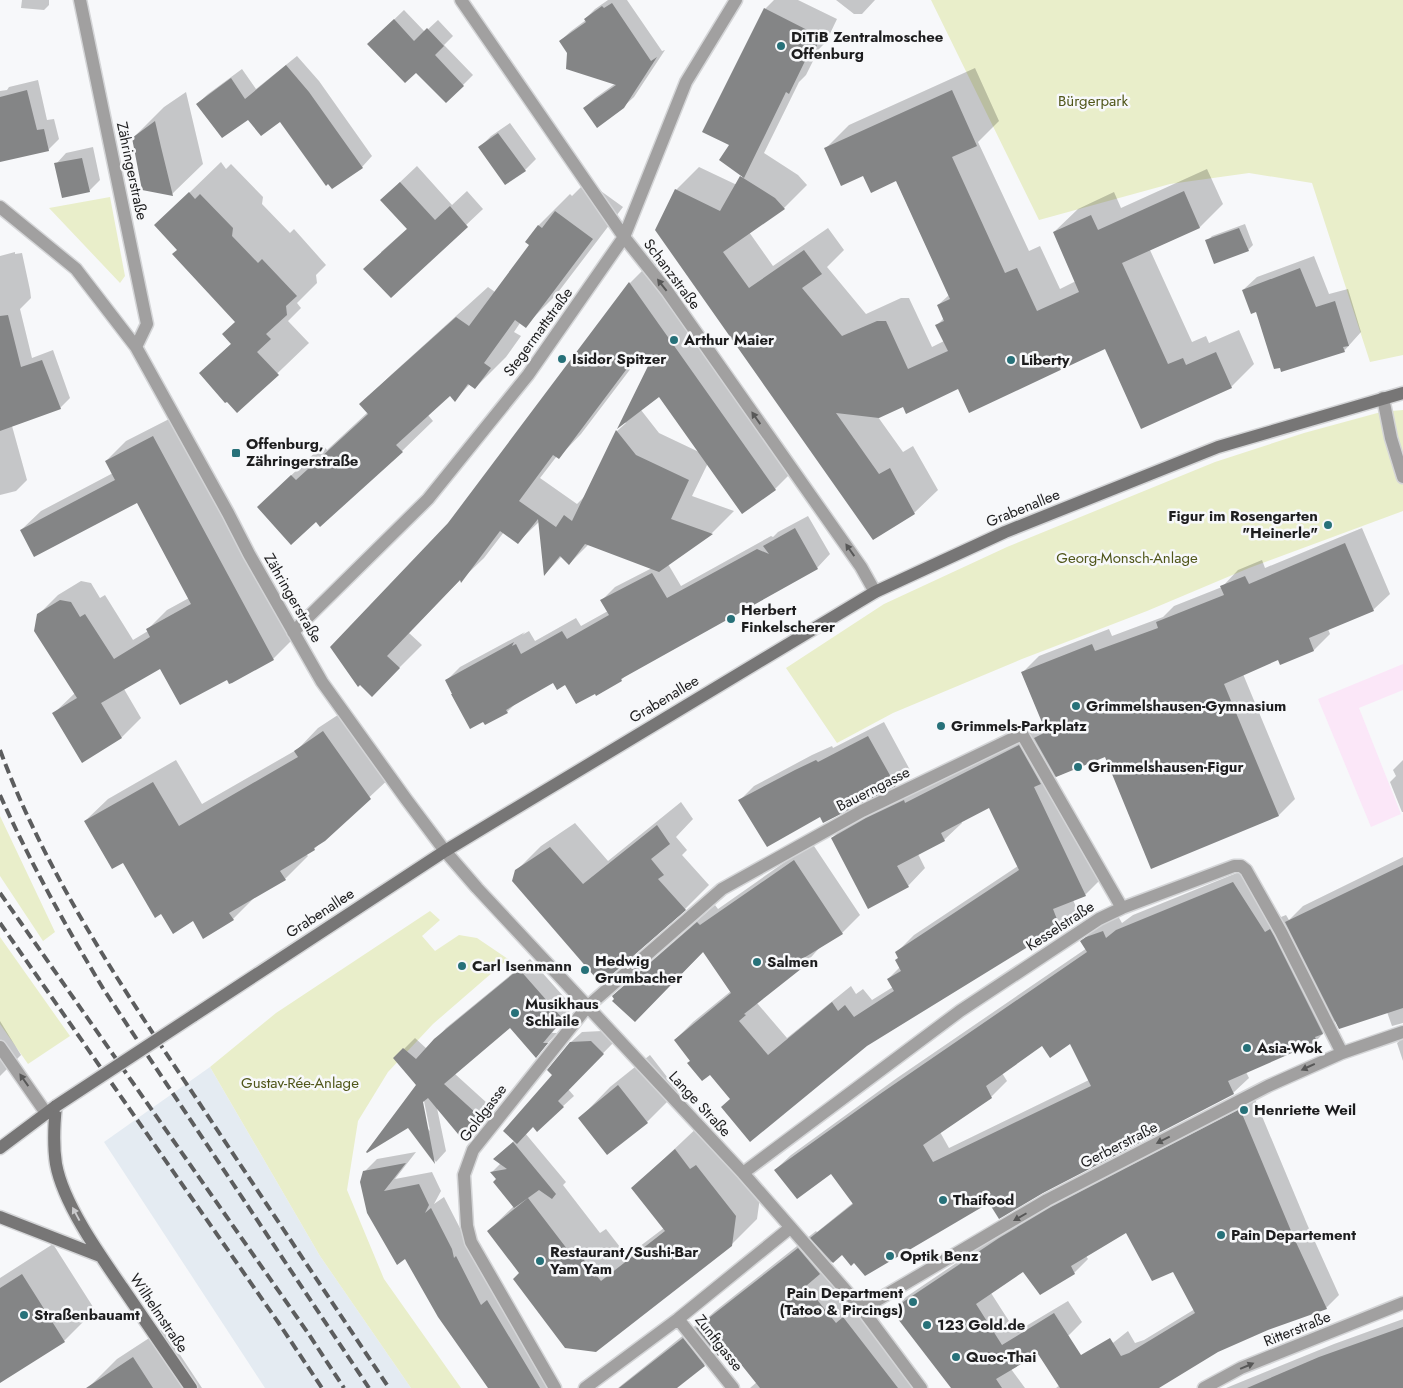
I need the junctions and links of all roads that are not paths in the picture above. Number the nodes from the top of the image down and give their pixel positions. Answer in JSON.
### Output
{"nodes":[{"id":1,"x":80,"y":0,"type":"edge"},
{"id":2,"x":461,"y":0,"type":"edge"},
{"id":3,"x":736,"y":0,"type":"edge"},
{"id":4,"x":0,"y":207,"type":"edge"},
{"id":5,"x":624,"y":237,"type":"junction"},
{"id":6,"x":136,"y":347,"type":"junction"},
{"id":7,"x":1403,"y":393,"type":"edge"},
{"id":8,"x":1383,"y":398,"type":"junction"},
{"id":9,"x":1403,"y":477,"type":"edge"},
{"id":10,"x":875,"y":592,"type":"junction"},
{"id":11,"x":293,"y":632,"type":"junction"},
{"id":12,"x":445,"y":851,"type":"junction"},
{"id":13,"x":1122,"y":908,"type":"junction"},
{"id":14,"x":587,"y":1007,"type":"junction"},
{"id":15,"x":1403,"y":1032,"type":"edge"},
{"id":16,"x":0,"y":1047,"type":"edge"},
{"id":17,"x":1342,"y":1053,"type":"junction"},
{"id":18,"x":51,"y":1110,"type":"junction"},
{"id":19,"x":0,"y":1148,"type":"edge"},
{"id":20,"x":743,"y":1174,"type":"junction"},
{"id":21,"x":0,"y":1217,"type":"edge"},
{"id":22,"x":790,"y":1228,"type":"junction"},
{"id":23,"x":100,"y":1256,"type":"junction"},
{"id":24,"x":1403,"y":1303,"type":"edge"},
{"id":25,"x":862,"y":1309,"type":"junction"},
{"id":26,"x":678,"y":1319,"type":"junction"},
{"id":27,"x":191,"y":1388,"type":"edge"},
{"id":28,"x":555,"y":1388,"type":"edge"},
{"id":29,"x":585,"y":1388,"type":"edge"},
{"id":30,"x":733,"y":1388,"type":"edge"},
{"id":31,"x":921,"y":1388,"type":"edge"},
{"id":32,"x":1204,"y":1388,"type":"edge"}],
"edges":[{"from":1,"to":6,"type":"street","name":"Zähringerstraße"},
{"from":2,"to":5,"type":"street","name":"Schanzstraße"},
{"from":3,"to":5,"type":"street","name":"Stegermattstraße"},
{"from":4,"to":6,"type":"street","name":"Zähringerstraße"},
{"from":10,"to":5,"type":"street","name":"Schanzstraße","one_way":true},
{"from":5,"to":11,"type":"street","name":"Stegermattstraße"},
{"from":6,"to":11,"type":"street","name":"Zähringerstraße"},
{"from":7,"to":8,"type":"main road","name":"Grabenallee"},
{"from":8,"to":9,"type":"street"},
{"from":8,"to":10,"type":"main road","name":"Grabenallee"},
{"from":10,"to":12,"type":"main road","name":"Grabenallee"},
{"from":11,"to":12,"type":"street","name":"Zähringerstraße"},
{"from":12,"to":14,"type":"street","name":"Lange Straße"},
{"from":12,"to":18,"type":"main road","name":"Grabenallee","bridge":true},
{"from":13,"to":14,"type":"street","name":"Bauerngasse"},
{"from":13,"to":17,"type":"street","name":"Kesselstraße"},
{"from":13,"to":20,"type":"street","name":"Kesselstraße"},
{"from":14,"to":20,"type":"street","name":"Lange Straße"},
{"from":14,"to":28,"type":"street","name":"Goldgasse"},
{"from":15,"to":17,"type":"street","name":"Gerberstraße"},
{"from":18,"to":16,"type":"street","one_way":true},
{"from":17,"to":25,"type":"street","name":"Gerberstraße","one_way":true},
{"from":18,"to":19,"type":"main road","name":"Grabenallee"},
{"from":23,"to":18,"type":"main road","name":"Wilhelmstraße","one_way":true},
{"from":20,"to":22,"type":"street","name":"Lange Straße"},
{"from":21,"to":23,"type":"main road"},
{"from":22,"to":25,"type":"street","name":"Lange Straße"},
{"from":22,"to":26,"type":"street"},
{"from":23,"to":27,"type":"main road","name":"Wilhelmstraße"},
{"from":32,"to":24,"type":"street","name":"Ritterstraße","one_way":true},
{"from":25,"to":31,"type":"street","name":"Lange Straße"},
{"from":26,"to":29,"type":"street"},
{"from":26,"to":30,"type":"street","name":"Zunftgasse"}]}
